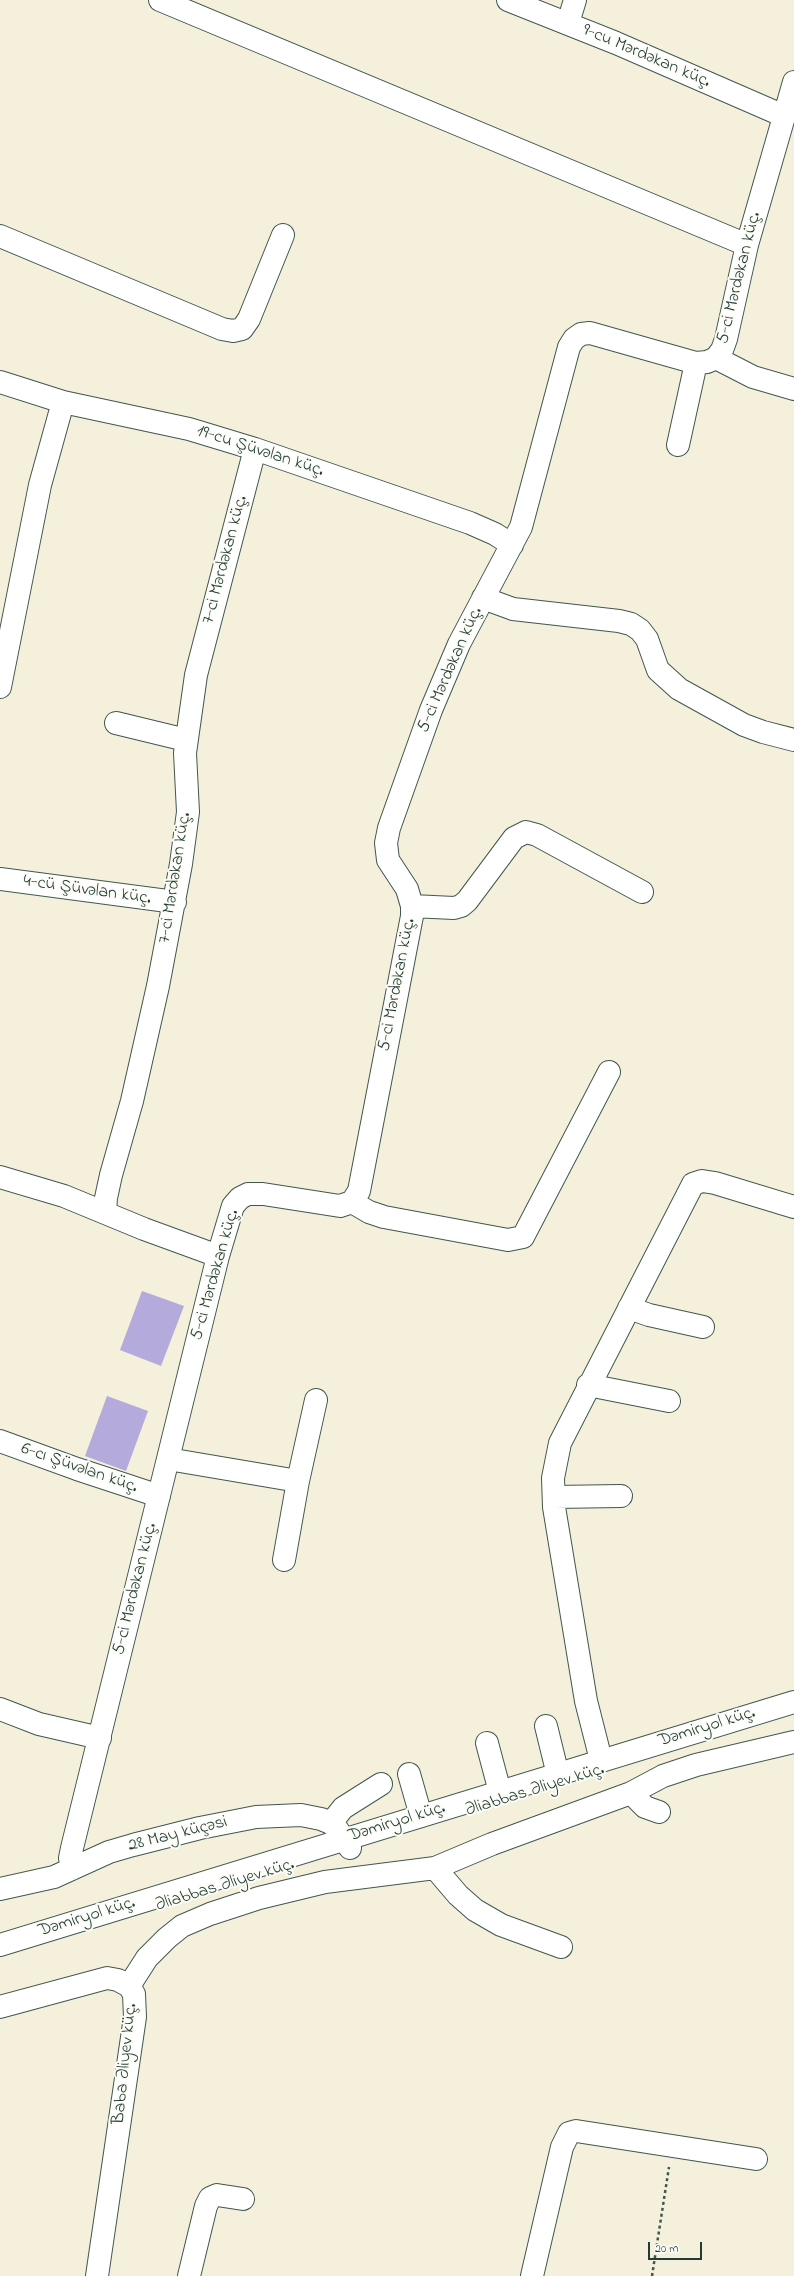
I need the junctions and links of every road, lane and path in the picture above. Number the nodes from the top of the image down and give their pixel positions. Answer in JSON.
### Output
{"nodes":[{"id":1,"x":160,"y":0,"type":"edge"},
{"id":2,"x":508,"y":0,"type":"edge"},
{"id":3,"x":575,"y":0,"type":"edge"},
{"id":4,"x":568,"y":24,"type":"junction"},
{"id":5,"x":794,"y":82,"type":"edge"},
{"id":6,"x":784,"y":116,"type":"junction"},
{"id":7,"x":283,"y":235,"type":"dead end"},
{"id":8,"x":0,"y":236,"type":"edge"},
{"id":9,"x":747,"y":245,"type":"junction"},
{"id":10,"x":706,"y":360,"type":"junction"},
{"id":11,"x":0,"y":382,"type":"edge"},
{"id":12,"x":794,"y":389,"type":"edge"},
{"id":13,"x":63,"y":402,"type":"junction"},
{"id":14,"x":678,"y":445,"type":"dead end"},
{"id":15,"x":255,"y":449,"type":"junction"},
{"id":16,"x":512,"y":545,"type":"junction"},
{"id":17,"x":483,"y":598,"type":"junction"},
{"id":18,"x":0,"y":687,"type":"edge"},
{"id":19,"x":116,"y":723,"type":"dead end"},
{"id":20,"x":186,"y":740,"type":"junction"},
{"id":21,"x":794,"y":740,"type":"edge"},
{"id":22,"x":0,"y":879,"type":"edge"},
{"id":23,"x":642,"y":892,"type":"dead end"},
{"id":24,"x":174,"y":902,"type":"junction"},
{"id":25,"x":412,"y":906,"type":"junction"},
{"id":26,"x":609,"y":1072,"type":"dead end"},
{"id":27,"x":0,"y":1177,"type":"edge"},
{"id":28,"x":352,"y":1202,"type":"junction"},
{"id":29,"x":794,"y":1207,"type":"edge"},
{"id":30,"x":106,"y":1212,"type":"junction"},
{"id":31,"x":218,"y":1256,"type":"junction"},
{"id":32,"x":629,"y":1308,"type":"junction"},
{"id":33,"x":703,"y":1327,"type":"dead end"},
{"id":34,"x":588,"y":1385,"type":"junction"},
{"id":35,"x":316,"y":1400,"type":"dead end"},
{"id":36,"x":669,"y":1400,"type":"dead end"},
{"id":37,"x":0,"y":1441,"type":"edge"},
{"id":38,"x":168,"y":1459,"type":"junction"},
{"id":39,"x":298,"y":1482,"type":"junction"},
{"id":40,"x":159,"y":1496,"type":"junction"},
{"id":41,"x":622,"y":1496,"type":"dead end"},
{"id":42,"x":554,"y":1497,"type":"junction"},
{"id":43,"x":284,"y":1560,"type":"dead end"},
{"id":44,"x":794,"y":1702,"type":"edge"},
{"id":45,"x":0,"y":1708,"type":"edge"},
{"id":46,"x":794,"y":1712,"type":"edge"},
{"id":47,"x":546,"y":1726,"type":"dead end"},
{"id":48,"x":100,"y":1738,"type":"junction"},
{"id":49,"x":794,"y":1742,"type":"edge"},
{"id":50,"x":487,"y":1743,"type":"dead end"},
{"id":51,"x":601,"y":1760,"type":"junction"},
{"id":52,"x":409,"y":1774,"type":"dead end"},
{"id":53,"x":558,"y":1775,"type":"junction"},
{"id":54,"x":381,"y":1784,"type":"dead end"},
{"id":55,"x":500,"y":1792,"type":"junction"},
{"id":56,"x":631,"y":1793,"type":"junction"},
{"id":57,"x":659,"y":1812,"type":"dead end"},
{"id":58,"x":421,"y":1816,"type":"junction"},
{"id":59,"x":342,"y":1837,"type":"junction"},
{"id":60,"x":72,"y":1868,"type":"junction"},
{"id":61,"x":435,"y":1868,"type":"junction"},
{"id":62,"x":0,"y":1888,"type":"edge"},
{"id":63,"x":0,"y":1945,"type":"edge"},
{"id":64,"x":562,"y":1947,"type":"dead end"},
{"id":65,"x":0,"y":1955,"type":"edge"},
{"id":66,"x":129,"y":1986,"type":"junction"},
{"id":67,"x":0,"y":2007,"type":"edge"},
{"id":68,"x":756,"y":2159,"type":"dead end"},
{"id":69,"x":669,"y":2167,"type":"dead end"},
{"id":70,"x":243,"y":2199,"type":"dead end"},
{"id":71,"x":97,"y":2276,"type":"edge"},
{"id":72,"x":189,"y":2276,"type":"edge"},
{"id":73,"x":532,"y":2276,"type":"edge"},
{"id":74,"x":652,"y":2276,"type":"edge"}],
"edges":[{"from":1,"to":9,"type":"street"},
{"from":2,"to":4,"type":"street","name":"9-cu Mərdəkan küç."},
{"from":3,"to":4,"type":"street"},
{"from":4,"to":6,"type":"street","name":"9-cu Mərdəkan küç."},
{"from":5,"to":6,"type":"street","name":"5-ci Mərdəkan küç."},
{"from":6,"to":9,"type":"street","name":"5-ci Mərdəkan küç."},
{"from":7,"to":8,"type":"street"},
{"from":9,"to":10,"type":"street","name":"5-ci Mərdəkan küç."},
{"from":10,"to":12,"type":"street"},
{"from":10,"to":14,"type":"street"},
{"from":10,"to":16,"type":"street","name":"5-ci Mərdəkan küç."},
{"from":11,"to":13,"type":"street","name":"19-cu Şüvəlan küç."},
{"from":13,"to":15,"type":"street","name":"19-cu Şüvəlan küç."},
{"from":13,"to":18,"type":"street"},
{"from":15,"to":16,"type":"street","name":"19-cu Şüvəlan küç."},
{"from":15,"to":20,"type":"street","name":"7-ci Mərdəkan küç."},
{"from":16,"to":17,"type":"street","name":"5-ci Mərdəkan küç."},
{"from":17,"to":21,"type":"street"},
{"from":17,"to":25,"type":"street","name":"5-ci Mərdəkan küç."},
{"from":19,"to":20,"type":"street"},
{"from":20,"to":24,"type":"street","name":"7-ci Mərdəkan küç."},
{"from":22,"to":24,"type":"street","name":"4-cü Şüvəlan küç."},
{"from":23,"to":25,"type":"street"},
{"from":24,"to":30,"type":"street","name":"7-ci Mərdəkan küç."},
{"from":25,"to":28,"type":"street","name":"5-ci Mərdəkan küç."},
{"from":26,"to":28,"type":"street"},
{"from":27,"to":30,"type":"street"},
{"from":28,"to":31,"type":"street","name":"5-ci Mərdəkan küç."},
{"from":29,"to":32,"type":"street"},
{"from":30,"to":31,"type":"street"},
{"from":31,"to":38,"type":"street","name":"5-ci Mərdəkan küç."},
{"from":32,"to":33,"type":"street"},
{"from":32,"to":34,"type":"street"},
{"from":34,"to":36,"type":"street"},
{"from":34,"to":42,"type":"street"},
{"from":35,"to":39,"type":"street"},
{"from":37,"to":40,"type":"street","name":"6-cı Şüvəlan küç."},
{"from":38,"to":39,"type":"street"},
{"from":38,"to":40,"type":"street","name":"5-ci Mərdəkan küç."},
{"from":39,"to":43,"type":"street"},
{"from":40,"to":48,"type":"street","name":"5-ci Mərdəkan küç."},
{"from":41,"to":42,"type":"street"},
{"from":42,"to":51,"type":"street"},
{"from":44,"to":51,"type":"street","name":"Dəmiryol küç."},
{"from":45,"to":48,"type":"street"},
{"from":46,"to":59,"type":"street","name":"Əliabbas Əliyev küç."},
{"from":47,"to":53,"type":"street"},
{"from":48,"to":60,"type":"street","name":"5-ci Mərdəkan küç."},
{"from":49,"to":56,"type":"street","name":"Dəmiryol küç."},
{"from":50,"to":55,"type":"street"},
{"from":51,"to":53,"type":"street","name":"Dəmiryol küç."},
{"from":52,"to":58,"type":"street"},
{"from":53,"to":55,"type":"street","name":"Dəmiryol küç."},
{"from":54,"to":59,"type":"street"},
{"from":55,"to":58,"type":"street","name":"Dəmiryol küç."},
{"from":56,"to":57,"type":"street"},
{"from":56,"to":61,"type":"street","name":"Dəmiryol küç."},
{"from":58,"to":59,"type":"street","name":"Dəmiryol küç."},
{"from":59,"to":60,"type":"street","name":"28 May küçəsi"},
{"from":59,"to":63,"type":"street","name":"Dəmiryol küç."},
{"from":59,"to":65,"type":"street","name":"Əliabbas Əliyev küç."},
{"from":60,"to":62,"type":"street","name":"28 May küçəsi"},
{"from":61,"to":64,"type":"street"},
{"from":61,"to":66,"type":"street","name":"Dəmiryol küç."},
{"from":66,"to":67,"type":"street","name":"Baba Əliyev küç."},
{"from":66,"to":71,"type":"street","name":"Baba Əliyev küç."},
{"from":68,"to":73,"type":"street"},
{"from":69,"to":74,"type":"path"},
{"from":70,"to":72,"type":"street"}]}
